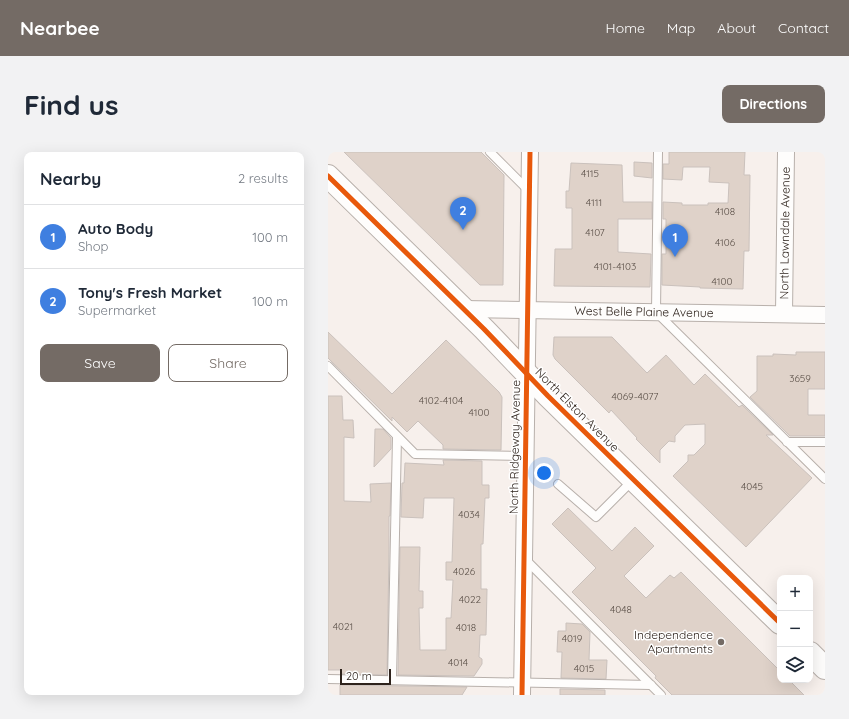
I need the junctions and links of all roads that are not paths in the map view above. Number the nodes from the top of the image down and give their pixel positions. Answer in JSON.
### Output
{"nodes":[{"id":1,"x":490,"y":152,"type":"edge"},
{"id":2,"x":530,"y":152,"type":"edge"},
{"id":3,"x":658,"y":152,"type":"edge"},
{"id":4,"x":786,"y":152,"type":"edge"},
{"id":5,"x":328,"y":176,"type":"edge"},
{"id":6,"x":529,"y":191,"type":"junction"},
{"id":7,"x":463,"y":309,"type":"junction"},
{"id":8,"x":527,"y":310,"type":"junction"},
{"id":9,"x":656,"y":312,"type":"junction"},
{"id":10,"x":784,"y":314,"type":"junction"},
{"id":11,"x":825,"y":315,"type":"edge"},
{"id":12,"x":328,"y":366,"type":"edge"},
{"id":13,"x":526,"y":373,"type":"junction"},
{"id":14,"x":397,"y":437,"type":"junction"},
{"id":15,"x":787,"y":442,"type":"junction"},
{"id":16,"x":825,"y":442,"type":"edge"},
{"id":17,"x":525,"y":456,"type":"junction"},
{"id":18,"x":633,"y":479,"type":"junction"},
{"id":19,"x":825,"y":479,"type":"edge"},
{"id":20,"x":558,"y":484,"type":"dead end"},
{"id":21,"x":524,"y":557,"type":"junction"},
{"id":22,"x":777,"y":621,"type":"edge"},
{"id":23,"x":813,"y":656,"type":"edge"},
{"id":24,"x":825,"y":668,"type":"edge"},
{"id":25,"x":328,"y":679,"type":"edge"},
{"id":26,"x":392,"y":680,"type":"junction"},
{"id":27,"x":651,"y":685,"type":"junction"},
{"id":28,"x":522,"y":688,"type":"edge"},
{"id":29,"x":661,"y":695,"type":"edge"}],
"edges":[{"from":1,"to":6,"type":"lane"},
{"from":2,"to":6,"type":"street","name":"North Ridgeway Avenue"},
{"from":3,"to":9,"type":"lane"},
{"from":4,"to":10,"type":"street","name":"North Lawndale Avenue"},
{"from":5,"to":7,"type":"main road","name":"North Elston Avenue"},
{"from":6,"to":8,"type":"street","name":"North Ridgeway Avenue"},
{"from":7,"to":8,"type":"street","name":"West Belle Plaine Avenue"},
{"from":7,"to":13,"type":"main road","name":"North Elston Avenue"},
{"from":8,"to":9,"type":"street","name":"West Belle Plaine Avenue"},
{"from":8,"to":13,"type":"street","name":"North Ridgeway Avenue"},
{"from":9,"to":10,"type":"street","name":"West Belle Plaine Avenue"},
{"from":9,"to":15,"type":"lane"},
{"from":10,"to":11,"type":"street","name":"West Belle Plaine Avenue"},
{"from":12,"to":14,"type":"lane"},
{"from":13,"to":17,"type":"street","name":"North Ridgeway Avenue"},
{"from":13,"to":18,"type":"main road","name":"North Elston Avenue"},
{"from":14,"to":17,"type":"lane"},
{"from":14,"to":26,"type":"lane"},
{"from":15,"to":16,"type":"lane"},
{"from":15,"to":19,"type":"lane"},
{"from":17,"to":21,"type":"street","name":"North Ridgeway Avenue"},
{"from":18,"to":20,"type":"lane"},
{"from":18,"to":22,"type":"main road","name":"North Elston Avenue"},
{"from":21,"to":27,"type":"lane"},
{"from":21,"to":28,"type":"street","name":"North Ridgeway Avenue"},
{"from":23,"to":24,"type":"main road"},
{"from":25,"to":26,"type":"lane"},
{"from":26,"to":28,"type":"lane"},
{"from":27,"to":28,"type":"lane"},
{"from":27,"to":29,"type":"lane"}]}
